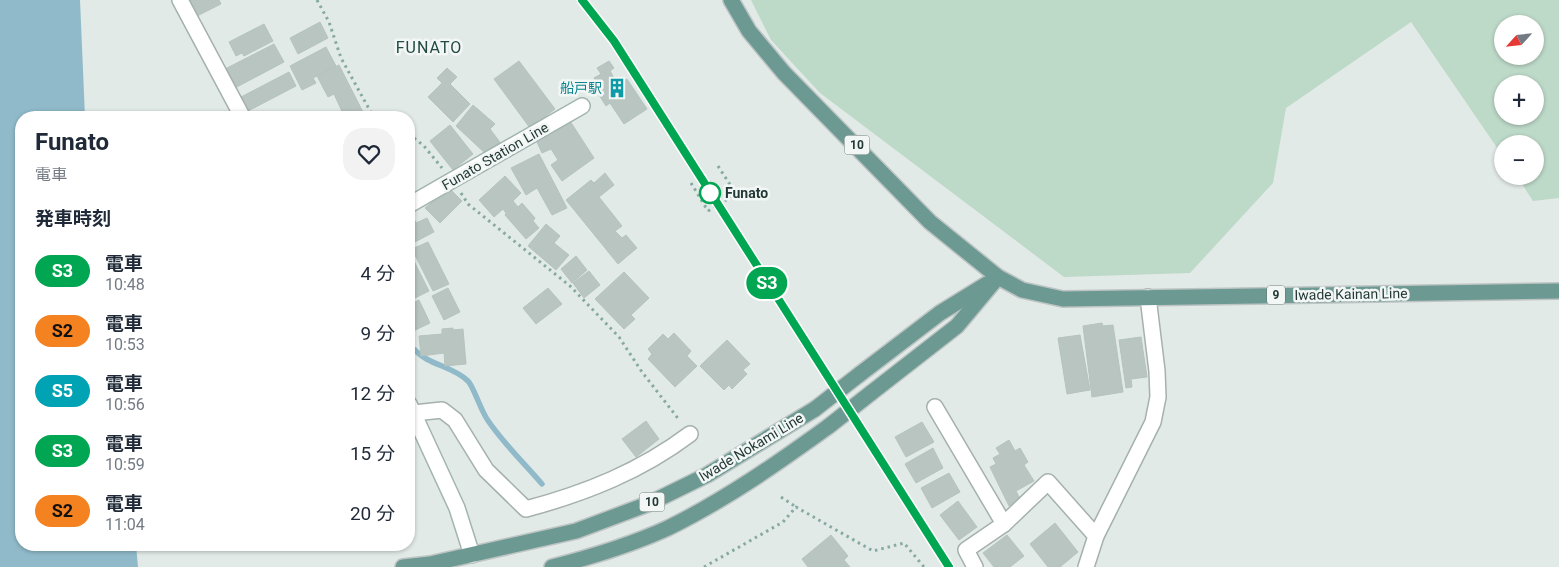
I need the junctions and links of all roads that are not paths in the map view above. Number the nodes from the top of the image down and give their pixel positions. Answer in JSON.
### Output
{"nodes":[{"id":1,"x":180,"y":0,"type":"edge"},
{"id":2,"x":731,"y":0,"type":"edge"},
{"id":3,"x":582,"y":106,"type":"dead end"},
{"id":4,"x":239,"y":111,"type":"edge"},
{"id":5,"x":415,"y":202,"type":"edge"},
{"id":6,"x":998,"y":277,"type":"junction"},
{"id":7,"x":1559,"y":291,"type":"edge"},
{"id":8,"x":1148,"y":297,"type":"junction"},
{"id":9,"x":935,"y":407,"type":"dead end"},
{"id":10,"x":415,"y":408,"type":"edge"},
{"id":11,"x":415,"y":417,"type":"edge"},
{"id":12,"x":690,"y":434,"type":"road end"},
{"id":13,"x":1004,"y":524,"type":"junction"},
{"id":14,"x":1096,"y":536,"type":"junction"},
{"id":15,"x":475,"y":561,"type":"edge"},
{"id":16,"x":403,"y":567,"type":"edge"},
{"id":17,"x":552,"y":567,"type":"edge"},
{"id":18,"x":975,"y":567,"type":"edge"},
{"id":19,"x":1086,"y":567,"type":"edge"}],
"edges":[{"from":1,"to":4,"type":"street"},
{"from":2,"to":6,"type":"main road","number":"10"},
{"from":3,"to":5,"type":"street","name":"Funato Station Line"},
{"from":6,"to":8,"type":"main road","name":"Iwade Kainan Line","number":"9"},
{"from":6,"to":15,"type":"main road","name":"Iwade Nokami Line","number":"10","bridge":true},
{"from":6,"to":17,"type":"main road","name":"Iwade Nokami Line","number":"10","bridge":true},
{"from":7,"to":8,"type":"main road","name":"Iwade Kainan Line","number":"9"},
{"from":8,"to":14,"type":"street"},
{"from":9,"to":13,"type":"street"},
{"from":10,"to":12,"type":"street"},
{"from":11,"to":15,"type":"street"},
{"from":13,"to":14,"type":"street"},
{"from":13,"to":18,"type":"street"},
{"from":14,"to":19,"type":"street"},
{"from":15,"to":16,"type":"main road","name":"Iwade Nokami Line"}]}
